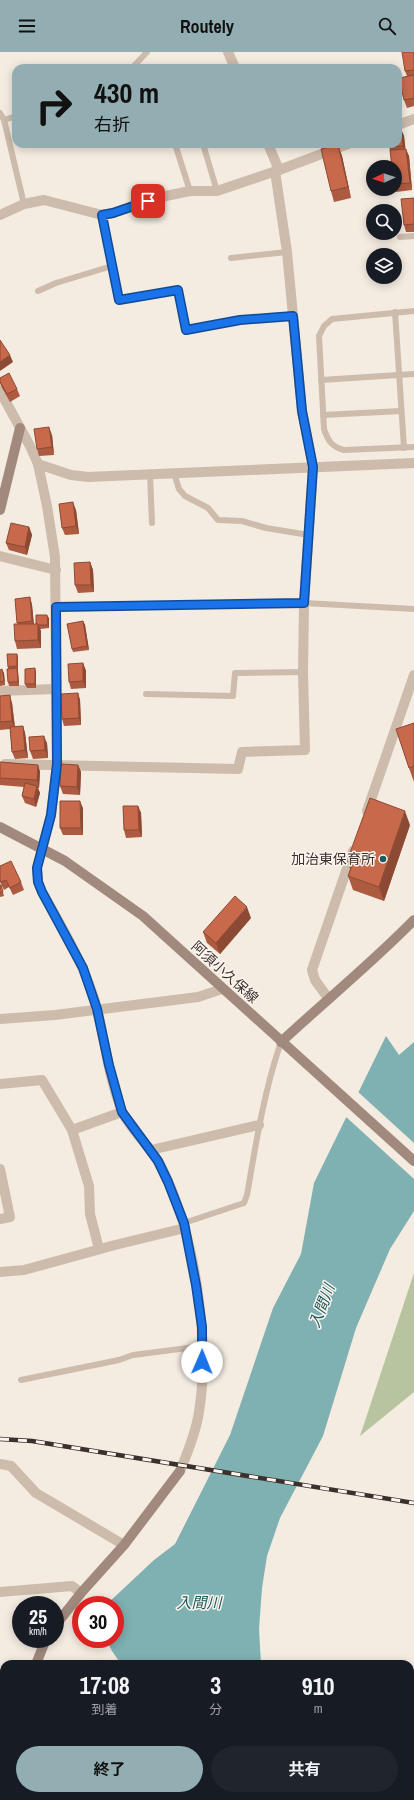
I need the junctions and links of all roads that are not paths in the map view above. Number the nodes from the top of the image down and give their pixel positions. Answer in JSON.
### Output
{"nodes":[{"id":1,"x":147,"y":52,"type":"edge"},
{"id":2,"x":229,"y":52,"type":"edge"},
{"id":3,"x":136,"y":64,"type":"edge"},
{"id":4,"x":234,"y":64,"type":"edge"},
{"id":5,"x":0,"y":113,"type":"edge"},
{"id":6,"x":12,"y":117,"type":"edge"},
{"id":7,"x":414,"y":119,"type":"edge"},
{"id":8,"x":4,"y":120,"type":"junction"},
{"id":9,"x":402,"y":124,"type":"edge"},
{"id":10,"x":176,"y":148,"type":"edge"},
{"id":11,"x":204,"y":148,"type":"edge"},
{"id":12,"x":269,"y":148,"type":"edge"},
{"id":13,"x":337,"y":148,"type":"edge"},
{"id":14,"x":277,"y":171,"type":"junction"},
{"id":15,"x":217,"y":191,"type":"junction"},
{"id":16,"x":190,"y":192,"type":"junction"},
{"id":17,"x":24,"y":204,"type":"junction"},
{"id":18,"x":0,"y":215,"type":"edge"},
{"id":19,"x":102,"y":215,"type":"junction"},
{"id":20,"x":414,"y":236,"type":"edge"},
{"id":21,"x":402,"y":237,"type":"edge"},
{"id":22,"x":287,"y":252,"type":"junction"},
{"id":23,"x":231,"y":258,"type":"dead end"},
{"id":24,"x":112,"y":266,"type":"junction"},
{"id":25,"x":38,"y":291,"type":"dead end"},
{"id":26,"x":414,"y":311,"type":"edge"},
{"id":27,"x":395,"y":312,"type":"junction"},
{"id":28,"x":293,"y":316,"type":"junction"},
{"id":29,"x":414,"y":374,"type":"edge"},
{"id":30,"x":399,"y":375,"type":"junction"},
{"id":31,"x":321,"y":380,"type":"junction"},
{"id":32,"x":0,"y":391,"type":"edge"},
{"id":33,"x":401,"y":411,"type":"junction"},
{"id":34,"x":323,"y":415,"type":"junction"},
{"id":35,"x":20,"y":428,"type":"junction"},
{"id":36,"x":414,"y":447,"type":"edge"},
{"id":37,"x":404,"y":448,"type":"junction"},
{"id":38,"x":414,"y":463,"type":"edge"},
{"id":39,"x":38,"y":464,"type":"junction"},
{"id":40,"x":313,"y":467,"type":"junction"},
{"id":41,"x":174,"y":473,"type":"junction"},
{"id":42,"x":150,"y":474,"type":"junction"},
{"id":43,"x":0,"y":510,"type":"edge"},
{"id":44,"x":152,"y":523,"type":"dead end"},
{"id":45,"x":309,"y":535,"type":"junction"},
{"id":46,"x":0,"y":556,"type":"edge"},
{"id":47,"x":56,"y":570,"type":"junction"},
{"id":48,"x":304,"y":603,"type":"junction"},
{"id":49,"x":56,"y":607,"type":"junction"},
{"id":50,"x":414,"y":609,"type":"edge"},
{"id":51,"x":303,"y":672,"type":"junction"},
{"id":52,"x":414,"y":675,"type":"edge"},
{"id":53,"x":55,"y":689,"type":"junction"},
{"id":54,"x":0,"y":691,"type":"edge"},
{"id":55,"x":146,"y":694,"type":"dead end"},
{"id":56,"x":2,"y":764,"type":"edge"},
{"id":57,"x":57,"y":764,"type":"junction"},
{"id":58,"x":363,"y":821,"type":"edge"},
{"id":59,"x":0,"y":827,"type":"edge"},
{"id":60,"x":356,"y":843,"type":"edge"},
{"id":61,"x":42,"y":848,"type":"junction"},
{"id":62,"x":414,"y":920,"type":"edge"},
{"id":63,"x":222,"y":989,"type":"junction"},
{"id":64,"x":328,"y":998,"type":"junction"},
{"id":65,"x":97,"y":1009,"type":"junction"},
{"id":66,"x":0,"y":1020,"type":"edge"},
{"id":67,"x":281,"y":1042,"type":"junction"},
{"id":68,"x":0,"y":1084,"type":"edge"},
{"id":69,"x":122,"y":1112,"type":"junction"},
{"id":70,"x":259,"y":1124,"type":"junction"},
{"id":71,"x":72,"y":1130,"type":"junction"},
{"id":72,"x":151,"y":1150,"type":"junction"},
{"id":73,"x":414,"y":1161,"type":"edge"},
{"id":74,"x":0,"y":1169,"type":"edge"},
{"id":75,"x":0,"y":1219,"type":"edge"},
{"id":76,"x":184,"y":1225,"type":"junction"},
{"id":77,"x":99,"y":1249,"type":"junction"},
{"id":78,"x":0,"y":1272,"type":"edge"},
{"id":79,"x":203,"y":1346,"type":"junction"},
{"id":80,"x":21,"y":1380,"type":"dead end"},
{"id":81,"x":0,"y":1464,"type":"edge"},
{"id":82,"x":124,"y":1545,"type":"junction"},
{"id":83,"x":0,"y":1592,"type":"edge"},
{"id":84,"x":81,"y":1593,"type":"junction"},
{"id":85,"x":64,"y":1615,"type":"edge"},
{"id":86,"x":42,"y":1648,"type":"edge"},
{"id":87,"x":38,"y":1660,"type":"edge"}],
"edges":[{"from":1,"to":3,"type":"lane"},
{"from":2,"to":4,"type":"street"},
{"from":5,"to":8,"type":"lane"},
{"from":6,"to":8,"type":"lane"},
{"from":7,"to":9,"type":"street"},
{"from":8,"to":17,"type":"lane"},
{"from":10,"to":16,"type":"lane"},
{"from":11,"to":15,"type":"lane"},
{"from":12,"to":14,"type":"street"},
{"from":13,"to":14,"type":"street"},
{"from":14,"to":15,"type":"street"},
{"from":14,"to":22,"type":"street"},
{"from":15,"to":16,"type":"street"},
{"from":16,"to":19,"type":"street"},
{"from":17,"to":18,"type":"street"},
{"from":17,"to":19,"type":"street"},
{"from":19,"to":24,"type":"lane"},
{"from":20,"to":21,"type":"lane"},
{"from":22,"to":23,"type":"lane"},
{"from":22,"to":28,"type":"street"},
{"from":24,"to":25,"type":"lane"},
{"from":24,"to":28,"type":"lane"},
{"from":26,"to":27,"type":"lane"},
{"from":27,"to":30,"type":"lane"},
{"from":27,"to":31,"type":"lane"},
{"from":28,"to":40,"type":"street"},
{"from":29,"to":30,"type":"lane"},
{"from":30,"to":31,"type":"lane"},
{"from":30,"to":33,"type":"lane"},
{"from":31,"to":34,"type":"lane"},
{"from":32,"to":35,"type":"street"},
{"from":33,"to":34,"type":"lane"},
{"from":33,"to":37,"type":"lane"},
{"from":34,"to":37,"type":"lane"},
{"from":35,"to":39,"type":"street"},
{"from":35,"to":43,"type":"street"},
{"from":36,"to":37,"type":"lane"},
{"from":38,"to":40,"type":"street"},
{"from":39,"to":42,"type":"street"},
{"from":39,"to":47,"type":"street"},
{"from":40,"to":41,"type":"street"},
{"from":40,"to":45,"type":"street"},
{"from":41,"to":42,"type":"street"},
{"from":41,"to":45,"type":"lane"},
{"from":42,"to":44,"type":"lane"},
{"from":45,"to":48,"type":"street"},
{"from":46,"to":47,"type":"street"},
{"from":47,"to":49,"type":"street"},
{"from":48,"to":49,"type":"lane"},
{"from":48,"to":50,"type":"lane"},
{"from":48,"to":51,"type":"street"},
{"from":49,"to":53,"type":"street"},
{"from":51,"to":55,"type":"lane"},
{"from":51,"to":57,"type":"street"},
{"from":52,"to":58,"type":"street"},
{"from":53,"to":54,"type":"street"},
{"from":53,"to":57,"type":"street"},
{"from":56,"to":57,"type":"street"},
{"from":57,"to":61,"type":"street"},
{"from":59,"to":61,"type":"street","name":"阿須小久保線"},
{"from":60,"to":64,"type":"street"},
{"from":61,"to":63,"type":"street","name":"阿須小久保線"},
{"from":61,"to":65,"type":"street"},
{"from":62,"to":64,"type":"street"},
{"from":63,"to":65,"type":"street"},
{"from":63,"to":67,"type":"street","name":"阿須小久保線"},
{"from":64,"to":67,"type":"street"},
{"from":65,"to":66,"type":"street"},
{"from":65,"to":69,"type":"street"},
{"from":67,"to":70,"type":"lane"},
{"from":67,"to":73,"type":"street","name":"阿須小久保線"},
{"from":68,"to":71,"type":"street"},
{"from":69,"to":71,"type":"street"},
{"from":69,"to":72,"type":"street"},
{"from":70,"to":72,"type":"street"},
{"from":70,"to":76,"type":"lane"},
{"from":71,"to":77,"type":"street"},
{"from":72,"to":76,"type":"street"},
{"from":74,"to":75,"type":"street"},
{"from":76,"to":77,"type":"street"},
{"from":76,"to":79,"type":"street"},
{"from":77,"to":78,"type":"street"},
{"from":79,"to":80,"type":"lane"},
{"from":79,"to":82,"type":"street"},
{"from":81,"to":82,"type":"street"},
{"from":82,"to":84,"type":"street"},
{"from":83,"to":84,"type":"street"},
{"from":84,"to":85,"type":"street"},
{"from":86,"to":87,"type":"street"}]}
